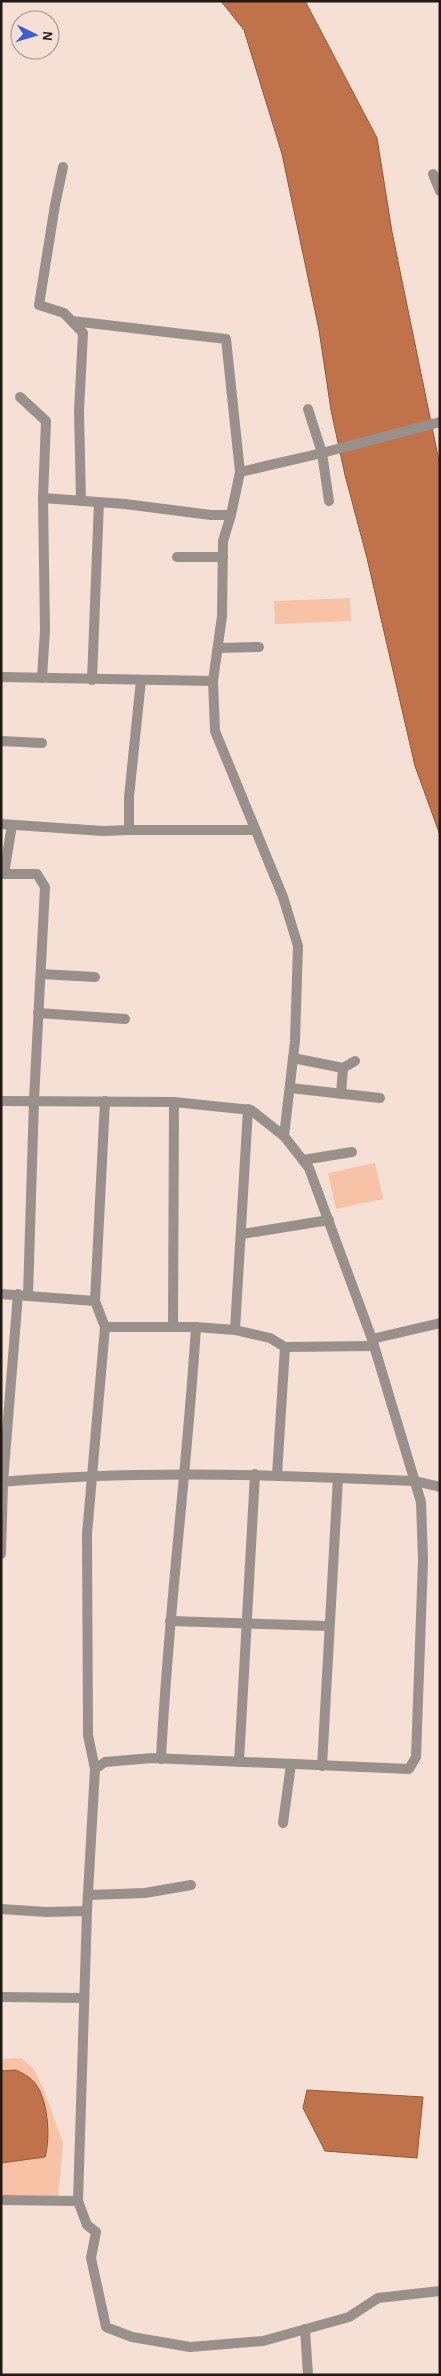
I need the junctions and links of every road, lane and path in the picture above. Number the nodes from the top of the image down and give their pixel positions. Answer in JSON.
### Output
{"nodes":[{"id":1,"x":63,"y":168,"type":"dead end"},
{"id":2,"x":433,"y":174,"type":"dead end"},
{"id":3,"x":440,"y":191,"type":"edge"},
{"id":4,"x":72,"y":321,"type":"junction"},
{"id":5,"x":20,"y":397,"type":"dead end"},
{"id":6,"x":308,"y":409,"type":"dead end"},
{"id":7,"x":440,"y":422,"type":"edge"},
{"id":8,"x":322,"y":453,"type":"junction"},
{"id":9,"x":240,"y":472,"type":"junction"},
{"id":10,"x":43,"y":498,"type":"junction"},
{"id":11,"x":329,"y":500,"type":"dead end"},
{"id":12,"x":81,"y":501,"type":"junction"},
{"id":13,"x":99,"y":502,"type":"junction"},
{"id":14,"x":231,"y":515,"type":"junction"},
{"id":15,"x":177,"y":557,"type":"dead end"},
{"id":16,"x":223,"y":558,"type":"junction"},
{"id":17,"x":260,"y":647,"type":"dead end"},
{"id":18,"x":218,"y":648,"type":"junction"},
{"id":19,"x":1,"y":677,"type":"edge"},
{"id":20,"x":42,"y":678,"type":"junction"},
{"id":21,"x":92,"y":680,"type":"junction"},
{"id":22,"x":141,"y":680,"type":"junction"},
{"id":23,"x":213,"y":681,"type":"junction"},
{"id":24,"x":1,"y":741,"type":"edge"},
{"id":25,"x":42,"y":743,"type":"dead end"},
{"id":26,"x":1,"y":824,"type":"edge"},
{"id":27,"x":12,"y":825,"type":"junction"},
{"id":28,"x":129,"y":830,"type":"junction"},
{"id":29,"x":255,"y":830,"type":"junction"},
{"id":30,"x":3,"y":874,"type":"edge"},
{"id":31,"x":41,"y":974,"type":"junction"},
{"id":32,"x":95,"y":976,"type":"dead end"},
{"id":33,"x":38,"y":1012,"type":"junction"},
{"id":34,"x":125,"y":1019,"type":"dead end"},
{"id":35,"x":293,"y":1058,"type":"junction"},
{"id":36,"x":355,"y":1061,"type":"dead end"},
{"id":37,"x":342,"y":1068,"type":"junction"},
{"id":38,"x":290,"y":1088,"type":"junction"},
{"id":39,"x":341,"y":1094,"type":"junction"},
{"id":40,"x":380,"y":1098,"type":"dead end"},
{"id":41,"x":34,"y":1100,"type":"junction"},
{"id":42,"x":105,"y":1101,"type":"junction"},
{"id":43,"x":1,"y":1102,"type":"edge"},
{"id":44,"x":174,"y":1102,"type":"junction"},
{"id":45,"x":248,"y":1109,"type":"junction"},
{"id":46,"x":284,"y":1136,"type":"junction"},
{"id":47,"x":352,"y":1152,"type":"dead end"},
{"id":48,"x":303,"y":1160,"type":"junction"},
{"id":49,"x":329,"y":1220,"type":"junction"},
{"id":50,"x":242,"y":1234,"type":"junction"},
{"id":51,"x":1,"y":1294,"type":"edge"},
{"id":52,"x":23,"y":1295,"type":"junction"},
{"id":53,"x":95,"y":1300,"type":"junction"},
{"id":54,"x":440,"y":1323,"type":"edge"},
{"id":55,"x":105,"y":1327,"type":"junction"},
{"id":56,"x":173,"y":1327,"type":"junction"},
{"id":57,"x":196,"y":1327,"type":"junction"},
{"id":58,"x":235,"y":1330,"type":"junction"},
{"id":59,"x":373,"y":1342,"type":"junction"},
{"id":60,"x":285,"y":1347,"type":"junction"},
{"id":61,"x":185,"y":1473,"type":"junction"},
{"id":62,"x":255,"y":1474,"type":"junction"},
{"id":63,"x":277,"y":1475,"type":"junction"},
{"id":64,"x":94,"y":1476,"type":"junction"},
{"id":65,"x":338,"y":1478,"type":"junction"},
{"id":66,"x":415,"y":1481,"type":"junction"},
{"id":67,"x":2,"y":1482,"type":"edge"},
{"id":68,"x":440,"y":1487,"type":"edge"},
{"id":69,"x":1,"y":1554,"type":"edge"},
{"id":70,"x":170,"y":1621,"type":"junction"},
{"id":71,"x":248,"y":1624,"type":"junction"},
{"id":72,"x":328,"y":1626,"type":"junction"},
{"id":73,"x":161,"y":1759,"type":"junction"},
{"id":74,"x":239,"y":1762,"type":"junction"},
{"id":75,"x":291,"y":1764,"type":"junction"},
{"id":76,"x":322,"y":1766,"type":"junction"},
{"id":77,"x":95,"y":1768,"type":"junction"},
{"id":78,"x":283,"y":1823,"type":"dead end"},
{"id":79,"x":191,"y":1886,"type":"dead end"},
{"id":80,"x":89,"y":1895,"type":"junction"},
{"id":81,"x":1,"y":1909,"type":"edge"},
{"id":82,"x":87,"y":1911,"type":"junction"},
{"id":83,"x":1,"y":1997,"type":"edge"},
{"id":84,"x":84,"y":1998,"type":"junction"},
{"id":85,"x":1,"y":2200,"type":"edge"},
{"id":86,"x":78,"y":2200,"type":"junction"},
{"id":87,"x":440,"y":2291,"type":"edge"},
{"id":88,"x":305,"y":2329,"type":"junction"},
{"id":89,"x":308,"y":2375,"type":"edge"}],
"edges":[{"from":1,"to":4,"type":"street"},
{"from":2,"to":3,"type":"street"},
{"from":4,"to":9,"type":"street"},
{"from":4,"to":12,"type":"street"},
{"from":5,"to":10,"type":"street"},
{"from":6,"to":8,"type":"street"},
{"from":7,"to":8,"type":"street"},
{"from":8,"to":9,"type":"street"},
{"from":8,"to":11,"type":"street"},
{"from":9,"to":14,"type":"street"},
{"from":10,"to":12,"type":"street"},
{"from":10,"to":20,"type":"street"},
{"from":12,"to":13,"type":"street"},
{"from":13,"to":14,"type":"street"},
{"from":13,"to":21,"type":"street"},
{"from":14,"to":16,"type":"street"},
{"from":15,"to":16,"type":"street"},
{"from":16,"to":18,"type":"street"},
{"from":17,"to":18,"type":"street"},
{"from":18,"to":23,"type":"street"},
{"from":19,"to":20,"type":"street"},
{"from":20,"to":21,"type":"street"},
{"from":21,"to":22,"type":"street"},
{"from":22,"to":23,"type":"street"},
{"from":22,"to":28,"type":"street"},
{"from":23,"to":29,"type":"street"},
{"from":24,"to":25,"type":"street"},
{"from":26,"to":27,"type":"street"},
{"from":27,"to":28,"type":"street"},
{"from":27,"to":30,"type":"street"},
{"from":28,"to":29,"type":"street"},
{"from":29,"to":35,"type":"street"},
{"from":30,"to":31,"type":"street"},
{"from":31,"to":32,"type":"street"},
{"from":31,"to":33,"type":"street"},
{"from":33,"to":34,"type":"street"},
{"from":33,"to":41,"type":"street"},
{"from":35,"to":37,"type":"street"},
{"from":35,"to":38,"type":"street"},
{"from":36,"to":37,"type":"street"},
{"from":37,"to":39,"type":"street"},
{"from":38,"to":39,"type":"street"},
{"from":38,"to":46,"type":"street"},
{"from":39,"to":40,"type":"street"},
{"from":41,"to":42,"type":"street"},
{"from":41,"to":43,"type":"street"},
{"from":41,"to":52,"type":"street"},
{"from":42,"to":44,"type":"street"},
{"from":42,"to":53,"type":"street"},
{"from":44,"to":45,"type":"street"},
{"from":44,"to":56,"type":"street"},
{"from":45,"to":46,"type":"street"},
{"from":45,"to":50,"type":"street"},
{"from":46,"to":48,"type":"street"},
{"from":47,"to":48,"type":"street"},
{"from":48,"to":49,"type":"street"},
{"from":49,"to":50,"type":"street"},
{"from":49,"to":59,"type":"street"},
{"from":50,"to":58,"type":"street"},
{"from":51,"to":52,"type":"street"},
{"from":52,"to":53,"type":"street"},
{"from":52,"to":67,"type":"street"},
{"from":53,"to":55,"type":"street"},
{"from":54,"to":59,"type":"street"},
{"from":55,"to":56,"type":"street"},
{"from":55,"to":64,"type":"street"},
{"from":56,"to":57,"type":"street"},
{"from":57,"to":58,"type":"street"},
{"from":57,"to":61,"type":"street"},
{"from":58,"to":60,"type":"street"},
{"from":59,"to":60,"type":"street"},
{"from":59,"to":66,"type":"street"},
{"from":60,"to":63,"type":"street"},
{"from":61,"to":62,"type":"street"},
{"from":61,"to":64,"type":"street"},
{"from":61,"to":70,"type":"street"},
{"from":62,"to":63,"type":"street"},
{"from":62,"to":71,"type":"street"},
{"from":63,"to":65,"type":"street"},
{"from":64,"to":67,"type":"street"},
{"from":64,"to":77,"type":"street"},
{"from":65,"to":66,"type":"street"},
{"from":65,"to":72,"type":"street"},
{"from":66,"to":68,"type":"street"},
{"from":66,"to":76,"type":"street"},
{"from":67,"to":69,"type":"street"},
{"from":70,"to":71,"type":"street"},
{"from":70,"to":73,"type":"street"},
{"from":71,"to":72,"type":"street"},
{"from":71,"to":74,"type":"street"},
{"from":72,"to":76,"type":"street"},
{"from":73,"to":74,"type":"street"},
{"from":73,"to":77,"type":"street"},
{"from":74,"to":75,"type":"street"},
{"from":75,"to":76,"type":"street"},
{"from":75,"to":78,"type":"street"},
{"from":77,"to":80,"type":"street"},
{"from":79,"to":80,"type":"street"},
{"from":80,"to":82,"type":"street"},
{"from":81,"to":82,"type":"street"},
{"from":82,"to":84,"type":"street"},
{"from":83,"to":84,"type":"street"},
{"from":84,"to":86,"type":"street"},
{"from":85,"to":86,"type":"street"},
{"from":86,"to":88,"type":"street"},
{"from":87,"to":88,"type":"street"},
{"from":88,"to":89,"type":"street"}]}
